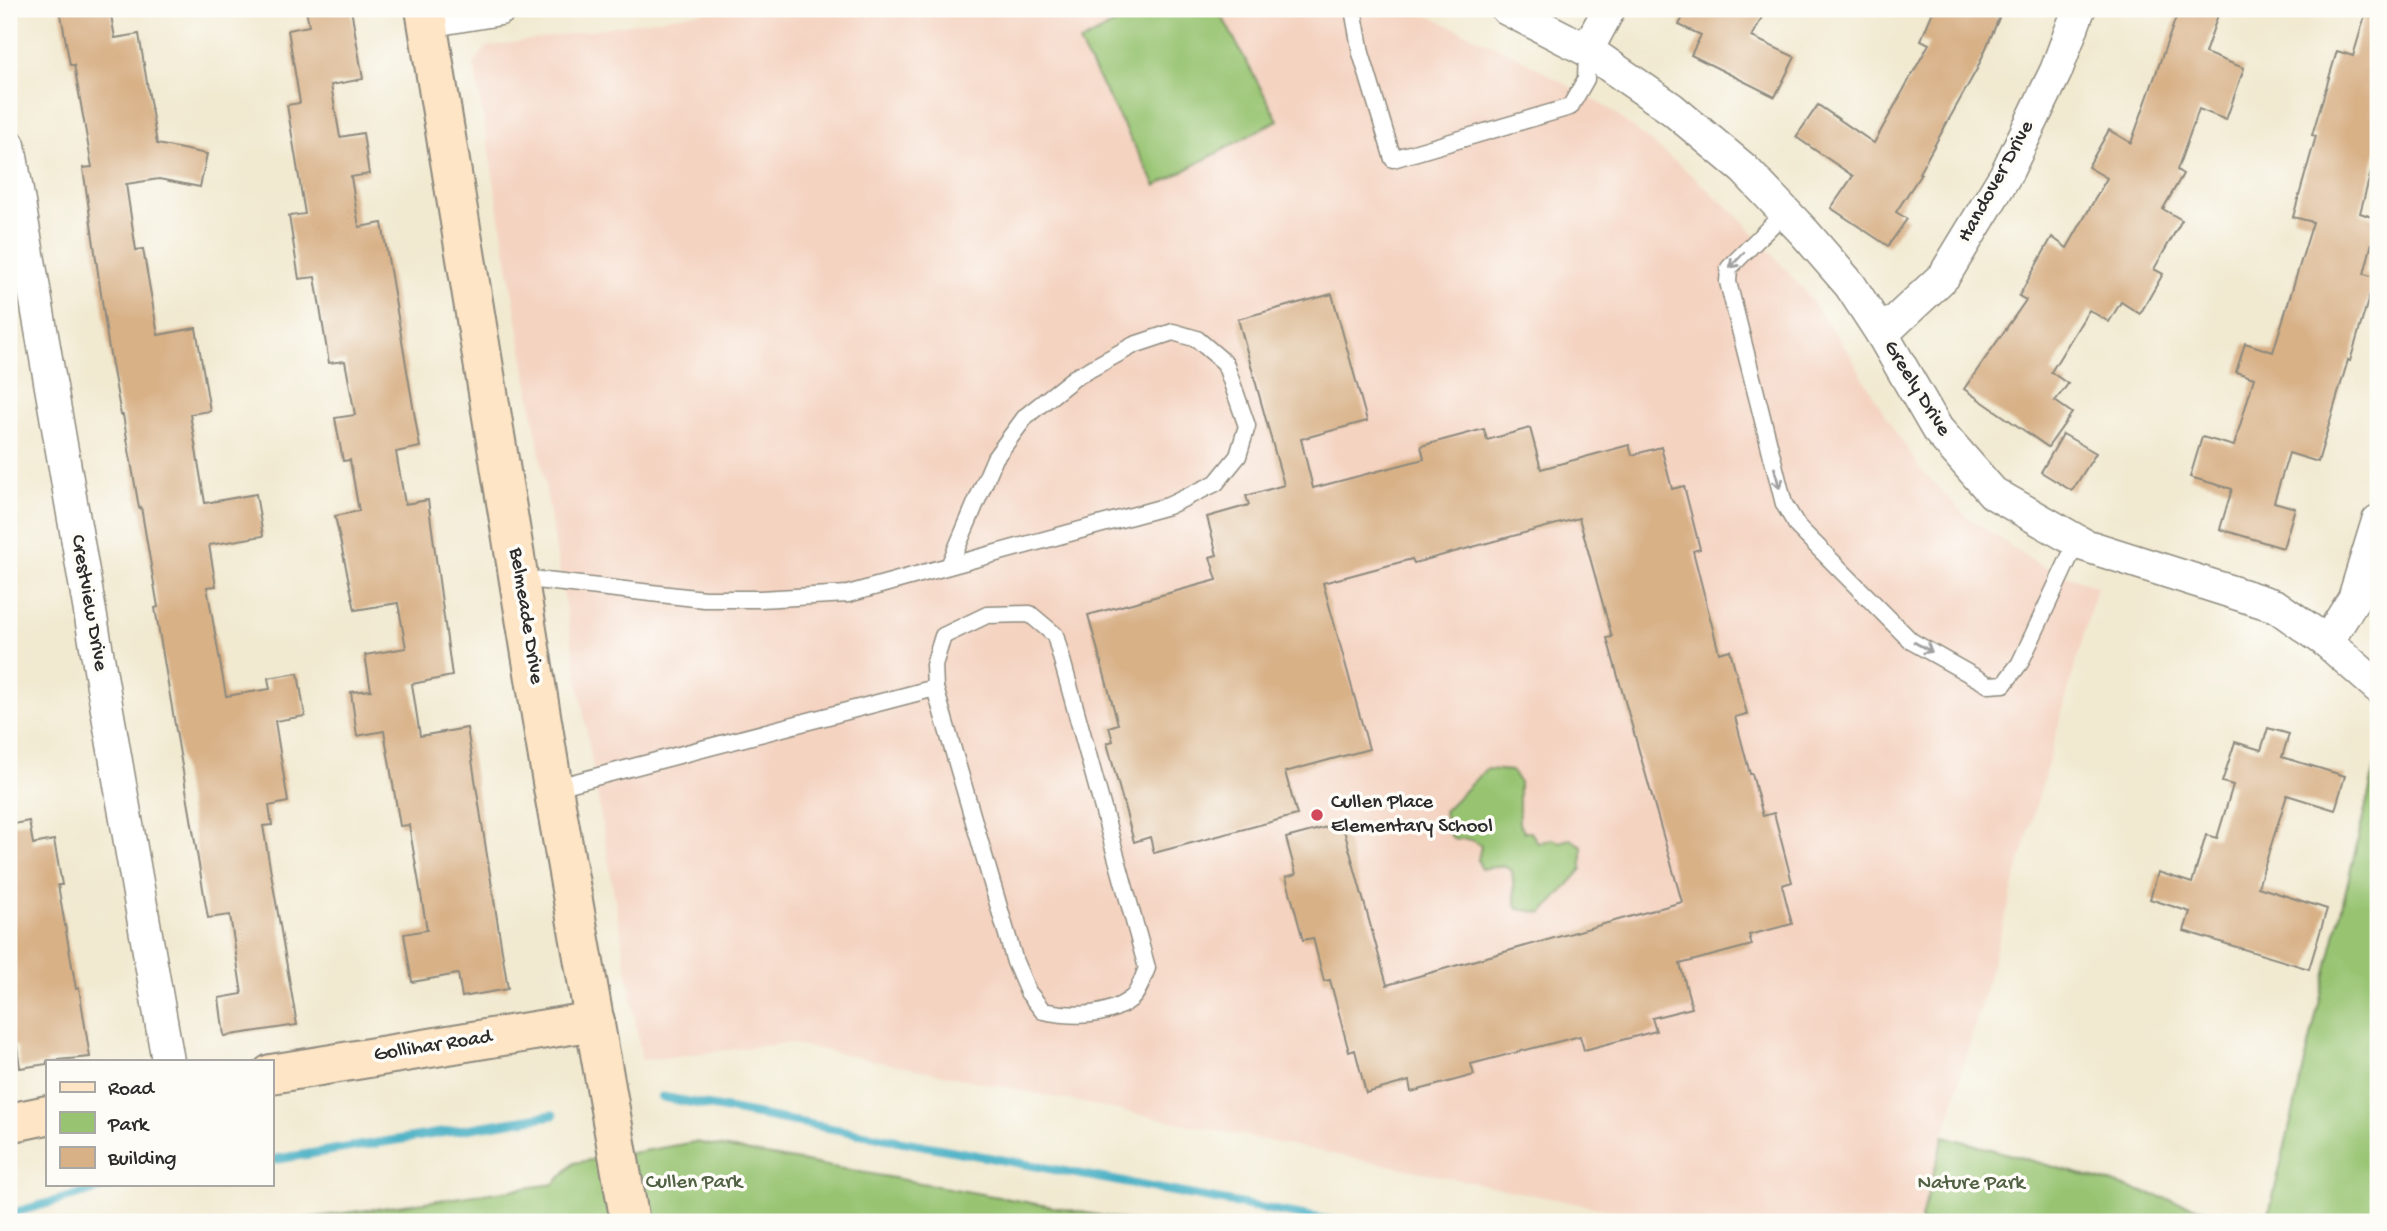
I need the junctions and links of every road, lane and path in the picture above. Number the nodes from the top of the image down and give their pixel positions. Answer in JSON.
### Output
{"nodes":[{"id":1,"x":500,"y":9,"type":"edge"},
{"id":2,"x":1353,"y":9,"type":"edge"},
{"id":3,"x":1507,"y":9,"type":"edge"},
{"id":4,"x":1609,"y":9,"type":"edge"},
{"id":5,"x":2078,"y":9,"type":"edge"},
{"id":6,"x":426,"y":15,"type":"edge"},
{"id":7,"x":1587,"y":50,"type":"junction"},
{"id":8,"x":9,"y":145,"type":"edge"},
{"id":9,"x":1785,"y":212,"type":"junction"},
{"id":10,"x":1882,"y":334,"type":"junction"},
{"id":11,"x":2378,"y":521,"type":"edge"},
{"id":12,"x":2077,"y":541,"type":"junction"},
{"id":13,"x":949,"y":566,"type":"junction"},
{"id":14,"x":519,"y":578,"type":"junction"},
{"id":15,"x":2327,"y":642,"type":"junction"},
{"id":16,"x":2378,"y":687,"type":"edge"},
{"id":17,"x":935,"y":688,"type":"junction"},
{"id":18,"x":553,"y":788,"type":"junction"},
{"id":19,"x":595,"y":1021,"type":"junction"},
{"id":20,"x":168,"y":1060,"type":"edge"},
{"id":21,"x":273,"y":1074,"type":"edge"},
{"id":22,"x":46,"y":1115,"type":"edge"},
{"id":23,"x":9,"y":1123,"type":"edge"},
{"id":24,"x":630,"y":1222,"type":"edge"}],
"edges":[{"from":1,"to":6,"type":"street"},
{"from":2,"to":7,"type":"lane"},
{"from":3,"to":7,"type":"street","name":"Greely Drive"},
{"from":4,"to":7,"type":"street"},
{"from":5,"to":10,"type":"street","name":"Handover Drive"},
{"from":6,"to":14,"type":"street","name":"Belmeade Drive"},
{"from":7,"to":9,"type":"street","name":"Greely Drive"},
{"from":8,"to":20,"type":"street","name":"Crestview Drive"},
{"from":9,"to":10,"type":"street","name":"Greely Drive"},
{"from":9,"to":12,"type":"lane","one_way":true},
{"from":10,"to":12,"type":"street","name":"Greely Drive"},
{"from":11,"to":15,"type":"street"},
{"from":12,"to":15,"type":"street","name":"Greely Drive"},
{"from":13,"to":13,"type":"lane"},
{"from":13,"to":14,"type":"lane"},
{"from":14,"to":18,"type":"street","name":"Belmeade Drive"},
{"from":15,"to":16,"type":"street","name":"Greely Drive"},
{"from":17,"to":17,"type":"lane"},
{"from":17,"to":18,"type":"lane"},
{"from":18,"to":19,"type":"street","name":"Belmeade Drive"},
{"from":19,"to":21,"type":"street","name":"Gollihar Road"},
{"from":19,"to":24,"type":"street","name":"Belmeade Drive"},
{"from":22,"to":23,"type":"street"}]}
